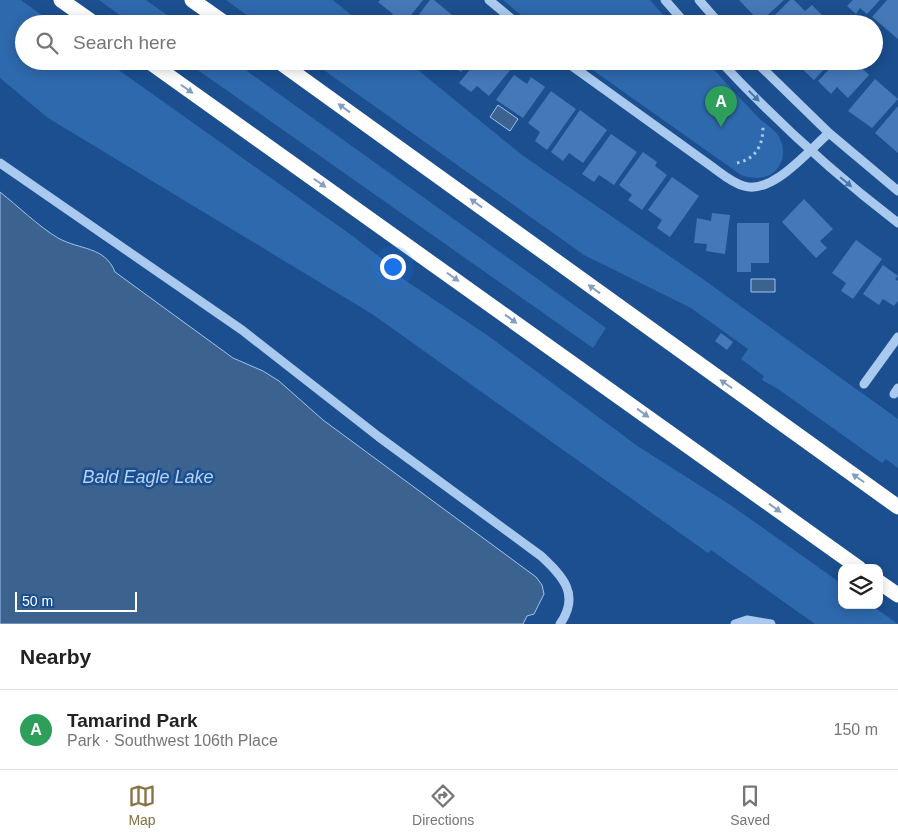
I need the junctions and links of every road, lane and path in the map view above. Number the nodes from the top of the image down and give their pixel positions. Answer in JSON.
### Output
{"nodes":[{"id":1,"x":61,"y":0,"type":"edge"},
{"id":2,"x":192,"y":0,"type":"edge"},
{"id":3,"x":489,"y":0,"type":"edge"},
{"id":4,"x":665,"y":0,"type":"edge"},
{"id":5,"x":699,"y":0,"type":"edge"},
{"id":6,"x":82,"y":15,"type":"edge"},
{"id":7,"x":213,"y":15,"type":"edge"},
{"id":8,"x":507,"y":15,"type":"edge"},
{"id":9,"x":678,"y":15,"type":"edge"},
{"id":10,"x":712,"y":15,"type":"edge"},
{"id":11,"x":161,"y":70,"type":"edge"},
{"id":12,"x":291,"y":70,"type":"edge"},
{"id":13,"x":578,"y":70,"type":"edge"},
{"id":14,"x":729,"y":70,"type":"edge"},
{"id":15,"x":764,"y":70,"type":"edge"},
{"id":16,"x":763,"y":127,"type":"dead end"},
{"id":17,"x":829,"y":133,"type":"junction"},
{"id":18,"x":810,"y":150,"type":"junction"},
{"id":19,"x":0,"y":163,"type":"edge"},
{"id":20,"x":737,"y":163,"type":"dead end"},
{"id":21,"x":898,"y":191,"type":"edge"},
{"id":22,"x":898,"y":223,"type":"edge"},
{"id":23,"x":898,"y":337,"type":"edge"},
{"id":24,"x":864,"y":384,"type":"dead end"},
{"id":25,"x":898,"y":507,"type":"edge"},
{"id":26,"x":853,"y":564,"type":"edge"},
{"id":27,"x":883,"y":585,"type":"edge"},
{"id":28,"x":898,"y":596,"type":"edge"},
{"id":29,"x":560,"y":624,"type":"edge"},
{"id":30,"x":735,"y":624,"type":"edge"},
{"id":31,"x":771,"y":624,"type":"edge"}],
"edges":[{"from":1,"to":6,"type":"highway"},
{"from":2,"to":7,"type":"highway"},
{"from":3,"to":8,"type":"street"},
{"from":4,"to":9,"type":"street"},
{"from":5,"to":10,"type":"street"},
{"from":11,"to":26,"type":"highway","one_way":true},
{"from":25,"to":12,"type":"highway","one_way":true},
{"from":13,"to":18,"type":"street"},
{"from":14,"to":18,"type":"street","one_way":true},
{"from":15,"to":17,"type":"street"},
{"from":16,"to":20,"type":"path"},
{"from":17,"to":18,"type":"street"},
{"from":17,"to":21,"type":"street"},
{"from":18,"to":22,"type":"street","one_way":true},
{"from":19,"to":29,"type":"street"},
{"from":23,"to":24,"type":"street"},
{"from":27,"to":28,"type":"highway"},
{"from":30,"to":31,"type":"street"}]}
